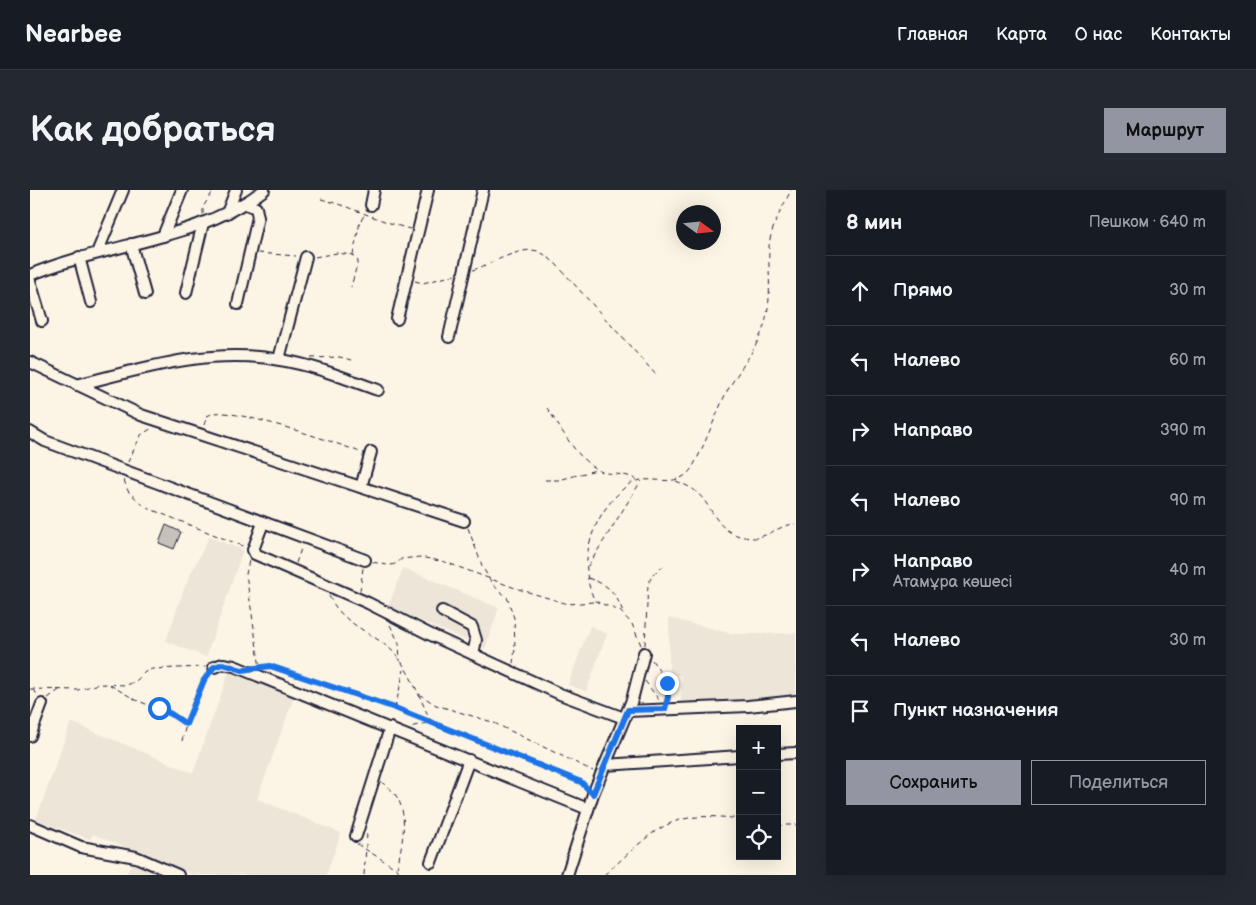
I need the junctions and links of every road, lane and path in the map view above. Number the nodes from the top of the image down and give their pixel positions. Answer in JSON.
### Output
{"nodes":[{"id":1,"x":123,"y":190,"type":"edge"},
{"id":2,"x":182,"y":190,"type":"edge"},
{"id":3,"x":214,"y":190,"type":"edge"},
{"id":4,"x":236,"y":190,"type":"edge"},
{"id":5,"x":264,"y":190,"type":"edge"},
{"id":6,"x":374,"y":190,"type":"edge"},
{"id":7,"x":428,"y":190,"type":"edge"},
{"id":8,"x":483,"y":190,"type":"edge"},
{"id":9,"x":791,"y":190,"type":"edge"},
{"id":10,"x":321,"y":199,"type":"dead end"},
{"id":11,"x":246,"y":204,"type":"junction"},
{"id":12,"x":368,"y":209,"type":"junction"},
{"id":13,"x":227,"y":214,"type":"junction"},
{"id":14,"x":203,"y":223,"type":"junction"},
{"id":15,"x":418,"y":232,"type":"junction"},
{"id":16,"x":163,"y":236,"type":"junction"},
{"id":17,"x":132,"y":244,"type":"junction"},
{"id":18,"x":250,"y":251,"type":"junction"},
{"id":19,"x":97,"y":253,"type":"junction"},
{"id":20,"x":353,"y":255,"type":"junction"},
{"id":21,"x":306,"y":257,"type":"junction"},
{"id":22,"x":79,"y":258,"type":"junction"},
{"id":23,"x":463,"y":274,"type":"junction"},
{"id":24,"x":30,"y":275,"type":"edge"},
{"id":25,"x":407,"y":279,"type":"junction"},
{"id":26,"x":30,"y":280,"type":"edge"},
{"id":27,"x":351,"y":287,"type":"dead end"},
{"id":28,"x":186,"y":293,"type":"dead end"},
{"id":29,"x":145,"y":294,"type":"dead end"},
{"id":30,"x":91,"y":302,"type":"dead end"},
{"id":31,"x":238,"y":304,"type":"dead end"},
{"id":32,"x":397,"y":319,"type":"dead end"},
{"id":33,"x":42,"y":321,"type":"dead end"},
{"id":34,"x":448,"y":337,"type":"dead end"},
{"id":35,"x":279,"y":359,"type":"junction"},
{"id":36,"x":351,"y":360,"type":"dead end"},
{"id":37,"x":30,"y":362,"type":"edge"},
{"id":38,"x":296,"y":363,"type":"junction"},
{"id":39,"x":658,"y":377,"type":"dead end"},
{"id":40,"x":77,"y":385,"type":"junction"},
{"id":41,"x":378,"y":390,"type":"dead end"},
{"id":42,"x":547,"y":408,"type":"dead end"},
{"id":43,"x":30,"y":432,"type":"edge"},
{"id":44,"x":200,"y":434,"type":"junction"},
{"id":45,"x":370,"y":454,"type":"joint"},
{"id":46,"x":596,"y":470,"type":"junction"},
{"id":47,"x":546,"y":480,"type":"dead end"},
{"id":48,"x":637,"y":481,"type":"junction"},
{"id":49,"x":642,"y":481,"type":"junction"},
{"id":50,"x":676,"y":481,"type":"junction"},
{"id":51,"x":361,"y":487,"type":"junction"},
{"id":52,"x":464,"y":521,"type":"joint"},
{"id":53,"x":263,"y":523,"type":"junction"},
{"id":54,"x":796,"y":524,"type":"edge"},
{"id":55,"x":305,"y":538,"type":"junction"},
{"id":56,"x":255,"y":554,"type":"junction"},
{"id":57,"x":365,"y":560,"type":"junction"},
{"id":58,"x":664,"y":566,"type":"dead end"},
{"id":59,"x":587,"y":567,"type":"junction"},
{"id":60,"x":293,"y":571,"type":"junction"},
{"id":61,"x":488,"y":577,"type":"junction"},
{"id":62,"x":587,"y":578,"type":"junction"},
{"id":63,"x":323,"y":584,"type":"junction"},
{"id":64,"x":360,"y":599,"type":"junction"},
{"id":65,"x":594,"y":601,"type":"junction"},
{"id":66,"x":383,"y":611,"type":"junction"},
{"id":67,"x":442,"y":611,"type":"dead end"},
{"id":68,"x":624,"y":616,"type":"junction"},
{"id":69,"x":644,"y":653,"type":"junction"},
{"id":70,"x":473,"y":654,"type":"junction"},
{"id":71,"x":400,"y":662,"type":"junction"},
{"id":72,"x":214,"y":667,"type":"junction"},
{"id":73,"x":404,"y":669,"type":"junction"},
{"id":74,"x":512,"y":672,"type":"junction"},
{"id":75,"x":640,"y":672,"type":"junction"},
{"id":76,"x":110,"y":684,"type":"junction"},
{"id":77,"x":30,"y":689,"type":"edge"},
{"id":78,"x":60,"y":690,"type":"junction"},
{"id":79,"x":418,"y":694,"type":"junction"},
{"id":80,"x":796,"y":701,"type":"edge"},
{"id":81,"x":42,"y":704,"type":"joint"},
{"id":82,"x":395,"y":708,"type":"junction"},
{"id":83,"x":665,"y":709,"type":"junction"},
{"id":84,"x":626,"y":714,"type":"junction"},
{"id":85,"x":431,"y":722,"type":"junction"},
{"id":86,"x":186,"y":724,"type":"junction"},
{"id":87,"x":392,"y":730,"type":"junction"},
{"id":88,"x":30,"y":736,"type":"edge"},
{"id":89,"x":182,"y":741,"type":"dead end"},
{"id":90,"x":796,"y":753,"type":"edge"},
{"id":91,"x":781,"y":754,"type":"edge"},
{"id":92,"x":736,"y":756,"type":"edge"},
{"id":93,"x":469,"y":760,"type":"junction"},
{"id":94,"x":603,"y":770,"type":"junction"},
{"id":95,"x":374,"y":777,"type":"junction"},
{"id":96,"x":593,"y":794,"type":"junction"},
{"id":97,"x":588,"y":808,"type":"junction"},
{"id":98,"x":736,"y":818,"type":"edge"},
{"id":99,"x":30,"y":825,"type":"edge"},
{"id":100,"x":781,"y":825,"type":"edge"},
{"id":101,"x":796,"y":825,"type":"edge"},
{"id":102,"x":367,"y":832,"type":"dead end"},
{"id":103,"x":356,"y":836,"type":"joint"},
{"id":104,"x":365,"y":849,"type":"junction"},
{"id":105,"x":431,"y":862,"type":"dead end"},
{"id":106,"x":397,"y":869,"type":"junction"},
{"id":107,"x":178,"y":875,"type":"edge"},
{"id":108,"x":364,"y":875,"type":"edge"},
{"id":109,"x":396,"y":875,"type":"edge"},
{"id":110,"x":402,"y":875,"type":"edge"},
{"id":111,"x":567,"y":875,"type":"edge"},
{"id":112,"x":604,"y":875,"type":"edge"}],
"edges":[{"from":1,"to":19,"type":"street"},
{"from":2,"to":16,"type":"street"},
{"from":3,"to":14,"type":"path"},
{"from":4,"to":13,"type":"street"},
{"from":5,"to":11,"type":"street"},
{"from":6,"to":12,"type":"street"},
{"from":7,"to":15,"type":"street"},
{"from":8,"to":23,"type":"street"},
{"from":9,"to":50,"type":"path"},
{"from":10,"to":12,"type":"path"},
{"from":11,"to":13,"type":"street"},
{"from":11,"to":18,"type":"street"},
{"from":12,"to":15,"type":"path"},
{"from":12,"to":20,"type":"path"},
{"from":13,"to":14,"type":"street"},
{"from":14,"to":16,"type":"street"},
{"from":14,"to":28,"type":"street"},
{"from":15,"to":25,"type":"street"},
{"from":16,"to":17,"type":"street"},
{"from":17,"to":19,"type":"street"},
{"from":17,"to":29,"type":"street"},
{"from":18,"to":21,"type":"path"},
{"from":18,"to":31,"type":"street"},
{"from":19,"to":22,"type":"street"},
{"from":20,"to":21,"type":"path"},
{"from":20,"to":27,"type":"path"},
{"from":21,"to":35,"type":"street"},
{"from":22,"to":24,"type":"street"},
{"from":22,"to":30,"type":"street"},
{"from":23,"to":25,"type":"path"},
{"from":23,"to":34,"type":"street"},
{"from":23,"to":39,"type":"path"},
{"from":25,"to":32,"type":"street"},
{"from":26,"to":33,"type":"street"},
{"from":35,"to":38,"type":"street"},
{"from":35,"to":40,"type":"street"},
{"from":36,"to":38,"type":"path"},
{"from":37,"to":40,"type":"street"},
{"from":38,"to":41,"type":"street"},
{"from":40,"to":44,"type":"street"},
{"from":42,"to":46,"type":"path"},
{"from":43,"to":53,"type":"street"},
{"from":44,"to":45,"type":"path"},
{"from":44,"to":51,"type":"street"},
{"from":45,"to":51,"type":"street"},
{"from":46,"to":47,"type":"path"},
{"from":46,"to":48,"type":"path"},
{"from":48,"to":49,"type":"path"},
{"from":48,"to":59,"type":"path"},
{"from":49,"to":50,"type":"path"},
{"from":49,"to":59,"type":"path"},
{"from":50,"to":54,"type":"path"},
{"from":51,"to":52,"type":"street"},
{"from":52,"to":61,"type":"path"},
{"from":53,"to":55,"type":"street"},
{"from":53,"to":56,"type":"street"},
{"from":55,"to":57,"type":"street"},
{"from":55,"to":60,"type":"path"},
{"from":56,"to":60,"type":"street"},
{"from":56,"to":82,"type":"path"},
{"from":57,"to":61,"type":"path"},
{"from":57,"to":64,"type":"path"},
{"from":58,"to":69,"type":"path"},
{"from":59,"to":62,"type":"path"},
{"from":60,"to":63,"type":"street"},
{"from":61,"to":65,"type":"path"},
{"from":61,"to":74,"type":"path"},
{"from":62,"to":65,"type":"path"},
{"from":62,"to":68,"type":"path"},
{"from":63,"to":64,"type":"street"},
{"from":63,"to":71,"type":"path"},
{"from":64,"to":66,"type":"street"},
{"from":65,"to":68,"type":"path"},
{"from":66,"to":70,"type":"street"},
{"from":66,"to":71,"type":"path"},
{"from":67,"to":70,"type":"street"},
{"from":68,"to":69,"type":"path"},
{"from":69,"to":75,"type":"street"},
{"from":69,"to":83,"type":"path"},
{"from":70,"to":74,"type":"street"},
{"from":71,"to":73,"type":"path"},
{"from":72,"to":76,"type":"path"},
{"from":72,"to":86,"type":"path"},
{"from":72,"to":87,"type":"street"},
{"from":73,"to":79,"type":"path"},
{"from":73,"to":82,"type":"path"},
{"from":74,"to":84,"type":"street"},
{"from":75,"to":83,"type":"path"},
{"from":75,"to":84,"type":"street"},
{"from":76,"to":78,"type":"path"},
{"from":76,"to":86,"type":"path"},
{"from":77,"to":78,"type":"path"},
{"from":78,"to":81,"type":"path"},
{"from":79,"to":85,"type":"path"},
{"from":79,"to":94,"type":"path"},
{"from":80,"to":83,"type":"street"},
{"from":81,"to":88,"type":"street"},
{"from":82,"to":85,"type":"path"},
{"from":83,"to":84,"type":"street"},
{"from":84,"to":94,"type":"street"},
{"from":85,"to":87,"type":"path"},
{"from":85,"to":96,"type":"path"},
{"from":86,"to":89,"type":"path"},
{"from":87,"to":93,"type":"street"},
{"from":87,"to":95,"type":"street"},
{"from":90,"to":91,"type":"street"},
{"from":92,"to":94,"type":"street"},
{"from":93,"to":97,"type":"street"},
{"from":93,"to":105,"type":"street"},
{"from":94,"to":96,"type":"street"},
{"from":95,"to":103,"type":"street"},
{"from":95,"to":106,"type":"path"},
{"from":96,"to":97,"type":"street"},
{"from":97,"to":111,"type":"street"},
{"from":98,"to":112,"type":"path"},
{"from":99,"to":107,"type":"street"},
{"from":100,"to":101,"type":"path"},
{"from":102,"to":104,"type":"path"},
{"from":103,"to":104,"type":"path"},
{"from":104,"to":106,"type":"path"},
{"from":104,"to":108,"type":"path"},
{"from":106,"to":109,"type":"path"},
{"from":106,"to":110,"type":"path"}]}
